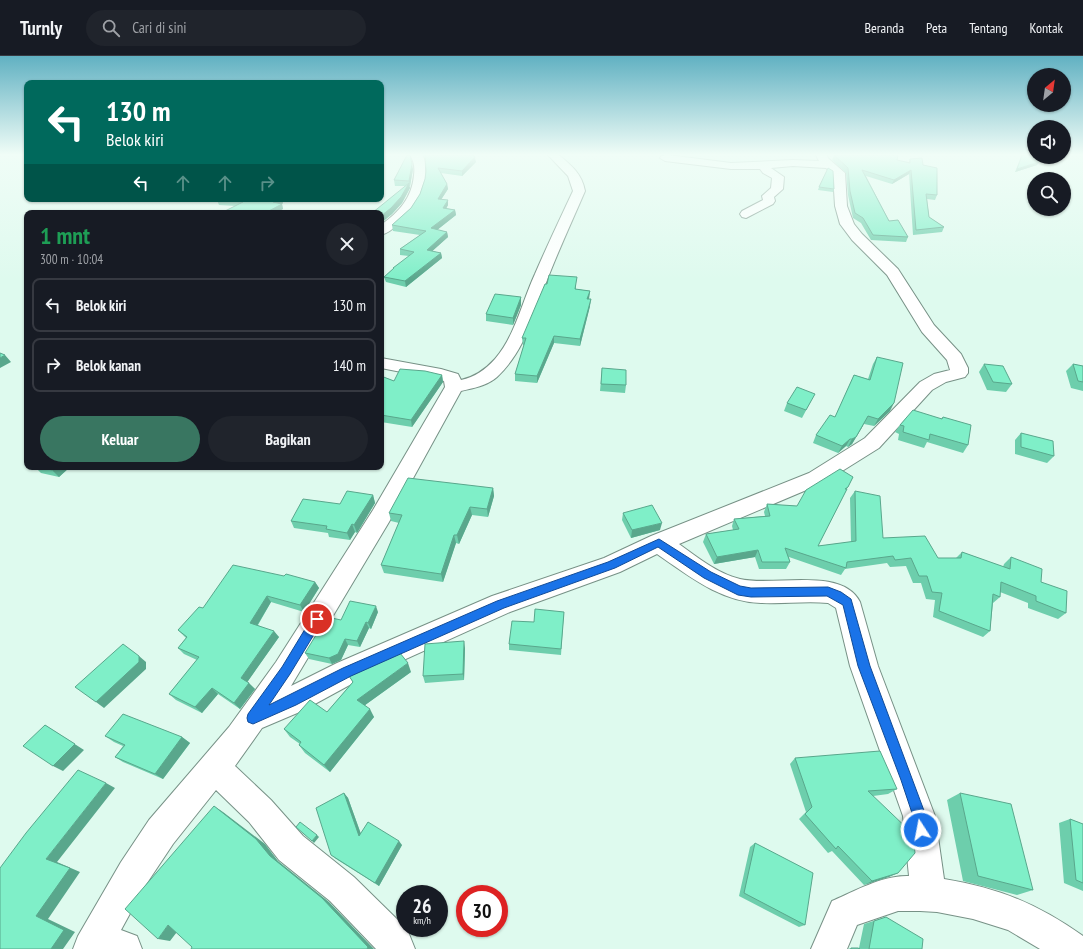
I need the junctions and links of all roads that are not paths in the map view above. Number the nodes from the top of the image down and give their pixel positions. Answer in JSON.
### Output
{"nodes":[{"id":1,"x":415,"y":197,"type":"edge"},
{"id":2,"x":577,"y":197,"type":"edge"},
{"id":3,"x":768,"y":197,"type":"edge"},
{"id":4,"x":840,"y":197,"type":"edge"},
{"id":5,"x":746,"y":214,"type":"dead end"},
{"id":6,"x":384,"y":229,"type":"edge"},
{"id":7,"x":384,"y":364,"type":"edge"},
{"id":8,"x":454,"y":387,"type":"junction"},
{"id":9,"x":659,"y":543,"type":"junction"},
{"id":10,"x":253,"y":718,"type":"junction"},
{"id":11,"x":214,"y":767,"type":"junction"},
{"id":12,"x":930,"y":894,"type":"junction"},
{"id":13,"x":103,"y":947,"type":"edge"},
{"id":14,"x":397,"y":949,"type":"edge"},
{"id":15,"x":829,"y":949,"type":"edge"},
{"id":16,"x":1070,"y":949,"type":"edge"}],
"edges":[{"from":1,"to":6,"type":"street"},
{"from":2,"to":8,"type":"street"},
{"from":3,"to":5,"type":"street"},
{"from":4,"to":9,"type":"street"},
{"from":7,"to":8,"type":"street"},
{"from":8,"to":10,"type":"street"},
{"from":9,"to":10,"type":"street"},
{"from":9,"to":12,"type":"street"},
{"from":10,"to":11,"type":"street"},
{"from":11,"to":13,"type":"street"},
{"from":11,"to":14,"type":"street"},
{"from":12,"to":15,"type":"street"},
{"from":12,"to":16,"type":"street"}]}
